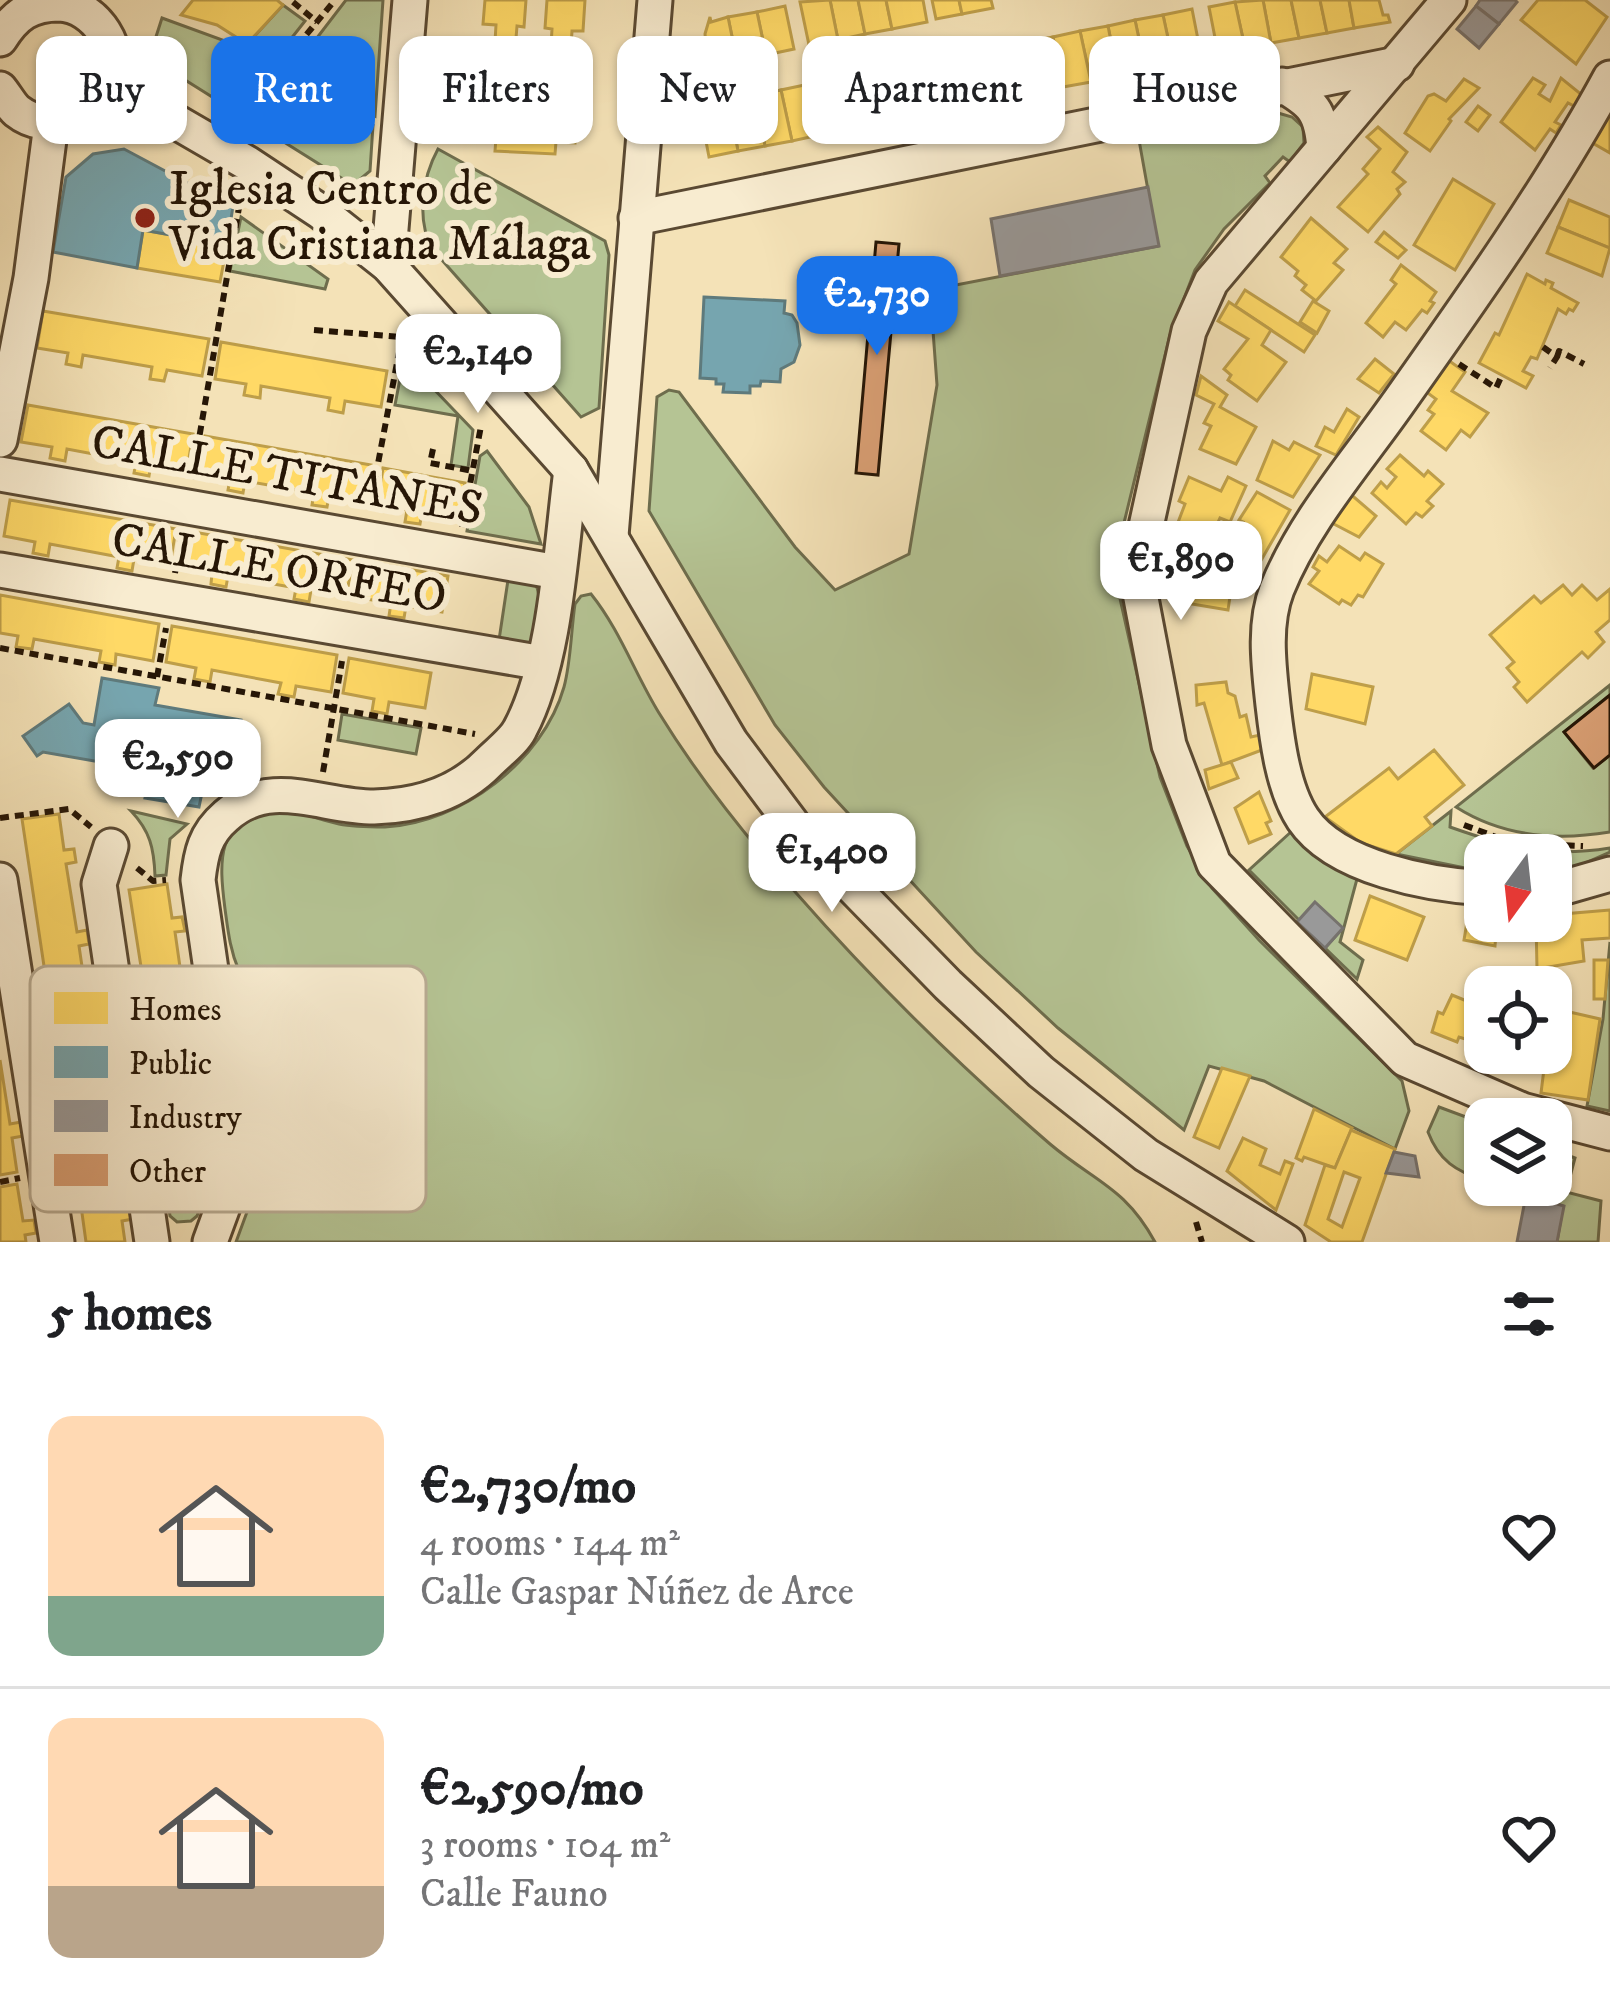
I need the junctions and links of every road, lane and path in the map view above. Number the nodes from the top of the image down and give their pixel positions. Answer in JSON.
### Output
{"nodes":[{"id":1,"x":335,"y":0,"type":"edge"},
{"id":2,"x":410,"y":0,"type":"edge"},
{"id":3,"x":655,"y":0,"type":"edge"},
{"id":4,"x":1449,"y":0,"type":"edge"},
{"id":5,"x":70,"y":2,"type":"edge"},
{"id":6,"x":293,"y":2,"type":"edge"},
{"id":7,"x":316,"y":22,"type":"junction"},
{"id":8,"x":106,"y":36,"type":"edge"},
{"id":9,"x":305,"y":36,"type":"edge"},
{"id":10,"x":0,"y":39,"type":"edge"},
{"id":11,"x":1397,"y":64,"type":"junction"},
{"id":12,"x":1610,"y":79,"type":"edge"},
{"id":13,"x":1282,"y":85,"type":"junction"},
{"id":14,"x":0,"y":89,"type":"edge"},
{"id":15,"x":36,"y":119,"type":"edge"},
{"id":16,"x":187,"y":128,"type":"edge"},
{"id":17,"x":48,"y":144,"type":"edge"},
{"id":18,"x":1324,"y":148,"type":"junction"},
{"id":19,"x":247,"y":163,"type":"junction"},
{"id":20,"x":637,"y":218,"type":"junction"},
{"id":21,"x":388,"y":265,"type":"junction"},
{"id":22,"x":314,"y":330,"type":"dead end"},
{"id":23,"x":402,"y":337,"type":"dead end"},
{"id":24,"x":399,"y":347,"type":"dead end"},
{"id":25,"x":1543,"y":347,"type":"dead end"},
{"id":26,"x":1557,"y":357,"type":"junction"},
{"id":27,"x":1450,"y":358,"type":"dead end"},
{"id":28,"x":1584,"y":364,"type":"dead end"},
{"id":29,"x":1550,"y":368,"type":"dead end"},
{"id":30,"x":1502,"y":376,"type":"dead end"},
{"id":31,"x":481,"y":426,"type":"dead end"},
{"id":32,"x":0,"y":440,"type":"edge"},
{"id":33,"x":433,"y":449,"type":"dead end"},
{"id":34,"x":571,"y":470,"type":"junction"},
{"id":35,"x":473,"y":471,"type":"junction"},
{"id":36,"x":0,"y":473,"type":"edge"},
{"id":37,"x":191,"y":482,"type":"dead end"},
{"id":38,"x":368,"y":514,"type":"dead end"},
{"id":39,"x":185,"y":519,"type":"dead end"},
{"id":40,"x":461,"y":531,"type":"dead end"},
{"id":41,"x":611,"y":536,"type":"junction"},
{"id":42,"x":362,"y":551,"type":"dead end"},
{"id":43,"x":0,"y":570,"type":"edge"},
{"id":44,"x":558,"y":572,"type":"junction"},
{"id":45,"x":174,"y":578,"type":"dead end"},
{"id":46,"x":351,"y":608,"type":"dead end"},
{"id":47,"x":169,"y":614,"type":"dead end"},
{"id":48,"x":0,"y":648,"type":"edge"},
{"id":49,"x":344,"y":649,"type":"dead end"},
{"id":50,"x":543,"y":663,"type":"junction"},
{"id":51,"x":157,"y":677,"type":"junction"},
{"id":52,"x":334,"y":709,"type":"junction"},
{"id":53,"x":328,"y":737,"type":"dead end"},
{"id":54,"x":510,"y":741,"type":"junction"},
{"id":55,"x":69,"y":809,"type":"dead end"},
{"id":56,"x":0,"y":818,"type":"edge"},
{"id":57,"x":1464,"y":825,"type":"dead end"},
{"id":58,"x":1589,"y":845,"type":"dead end"},
{"id":59,"x":111,"y":846,"type":"dead end"},
{"id":60,"x":1610,"y":874,"type":"edge"},
{"id":61,"x":0,"y":880,"type":"edge"},
{"id":62,"x":1572,"y":885,"type":"edge"},
{"id":63,"x":1464,"y":887,"type":"edge"},
{"id":64,"x":111,"y":966,"type":"edge"},
{"id":65,"x":211,"y":966,"type":"edge"},
{"id":66,"x":30,"y":1071,"type":"edge"},
{"id":67,"x":1610,"y":1133,"type":"edge"},
{"id":68,"x":11,"y":1180,"type":"dead end"},
{"id":69,"x":0,"y":1182,"type":"edge"},
{"id":70,"x":52,"y":1212,"type":"edge"},
{"id":71,"x":148,"y":1212,"type":"edge"},
{"id":72,"x":221,"y":1212,"type":"edge"},
{"id":73,"x":57,"y":1242,"type":"edge"},
{"id":74,"x":152,"y":1242,"type":"edge"},
{"id":75,"x":210,"y":1242,"type":"edge"},
{"id":76,"x":1287,"y":1242,"type":"edge"}],
"edges":[{"from":1,"to":7,"type":"path"},
{"from":2,"to":21,"type":"street"},
{"from":3,"to":20,"type":"street"},
{"from":4,"to":11,"type":"street"},
{"from":5,"to":8,"type":"street"},
{"from":5,"to":10,"type":"street"},
{"from":6,"to":7,"type":"path"},
{"from":7,"to":9,"type":"path"},
{"from":11,"to":13,"type":"street"},
{"from":11,"to":18,"type":"street"},
{"from":12,"to":63,"type":"street"},
{"from":13,"to":18,"type":"street"},
{"from":13,"to":20,"type":"street"},
{"from":14,"to":15,"type":"street"},
{"from":16,"to":19,"type":"street"},
{"from":17,"to":32,"type":"street"},
{"from":18,"to":67,"type":"street"},
{"from":19,"to":21,"type":"street"},
{"from":19,"to":37,"type":"path"},
{"from":20,"to":41,"type":"street"},
{"from":21,"to":34,"type":"street"},
{"from":22,"to":23,"type":"path"},
{"from":24,"to":38,"type":"path"},
{"from":25,"to":26,"type":"path"},
{"from":26,"to":28,"type":"path"},
{"from":26,"to":29,"type":"path"},
{"from":27,"to":30,"type":"path"},
{"from":31,"to":35,"type":"path"},
{"from":33,"to":35,"type":"path"},
{"from":34,"to":41,"type":"street"},
{"from":34,"to":44,"type":"street"},
{"from":35,"to":40,"type":"path"},
{"from":36,"to":44,"type":"street","name":"CALLE TITANES"},
{"from":39,"to":45,"type":"path"},
{"from":41,"to":76,"type":"street"},
{"from":42,"to":46,"type":"path"},
{"from":43,"to":50,"type":"street","name":"CALLE ORFEO"},
{"from":44,"to":50,"type":"street"},
{"from":47,"to":51,"type":"path"},
{"from":48,"to":51,"type":"path"},
{"from":49,"to":52,"type":"path"},
{"from":50,"to":54,"type":"street"},
{"from":51,"to":52,"type":"path"},
{"from":52,"to":53,"type":"path"},
{"from":52,"to":54,"type":"path"},
{"from":54,"to":65,"type":"street"},
{"from":55,"to":56,"type":"path"},
{"from":57,"to":58,"type":"path"},
{"from":59,"to":64,"type":"street"},
{"from":60,"to":62,"type":"street"},
{"from":61,"to":66,"type":"street"},
{"from":68,"to":69,"type":"path"},
{"from":70,"to":73,"type":"street"},
{"from":71,"to":74,"type":"street"},
{"from":72,"to":75,"type":"street"}]}
